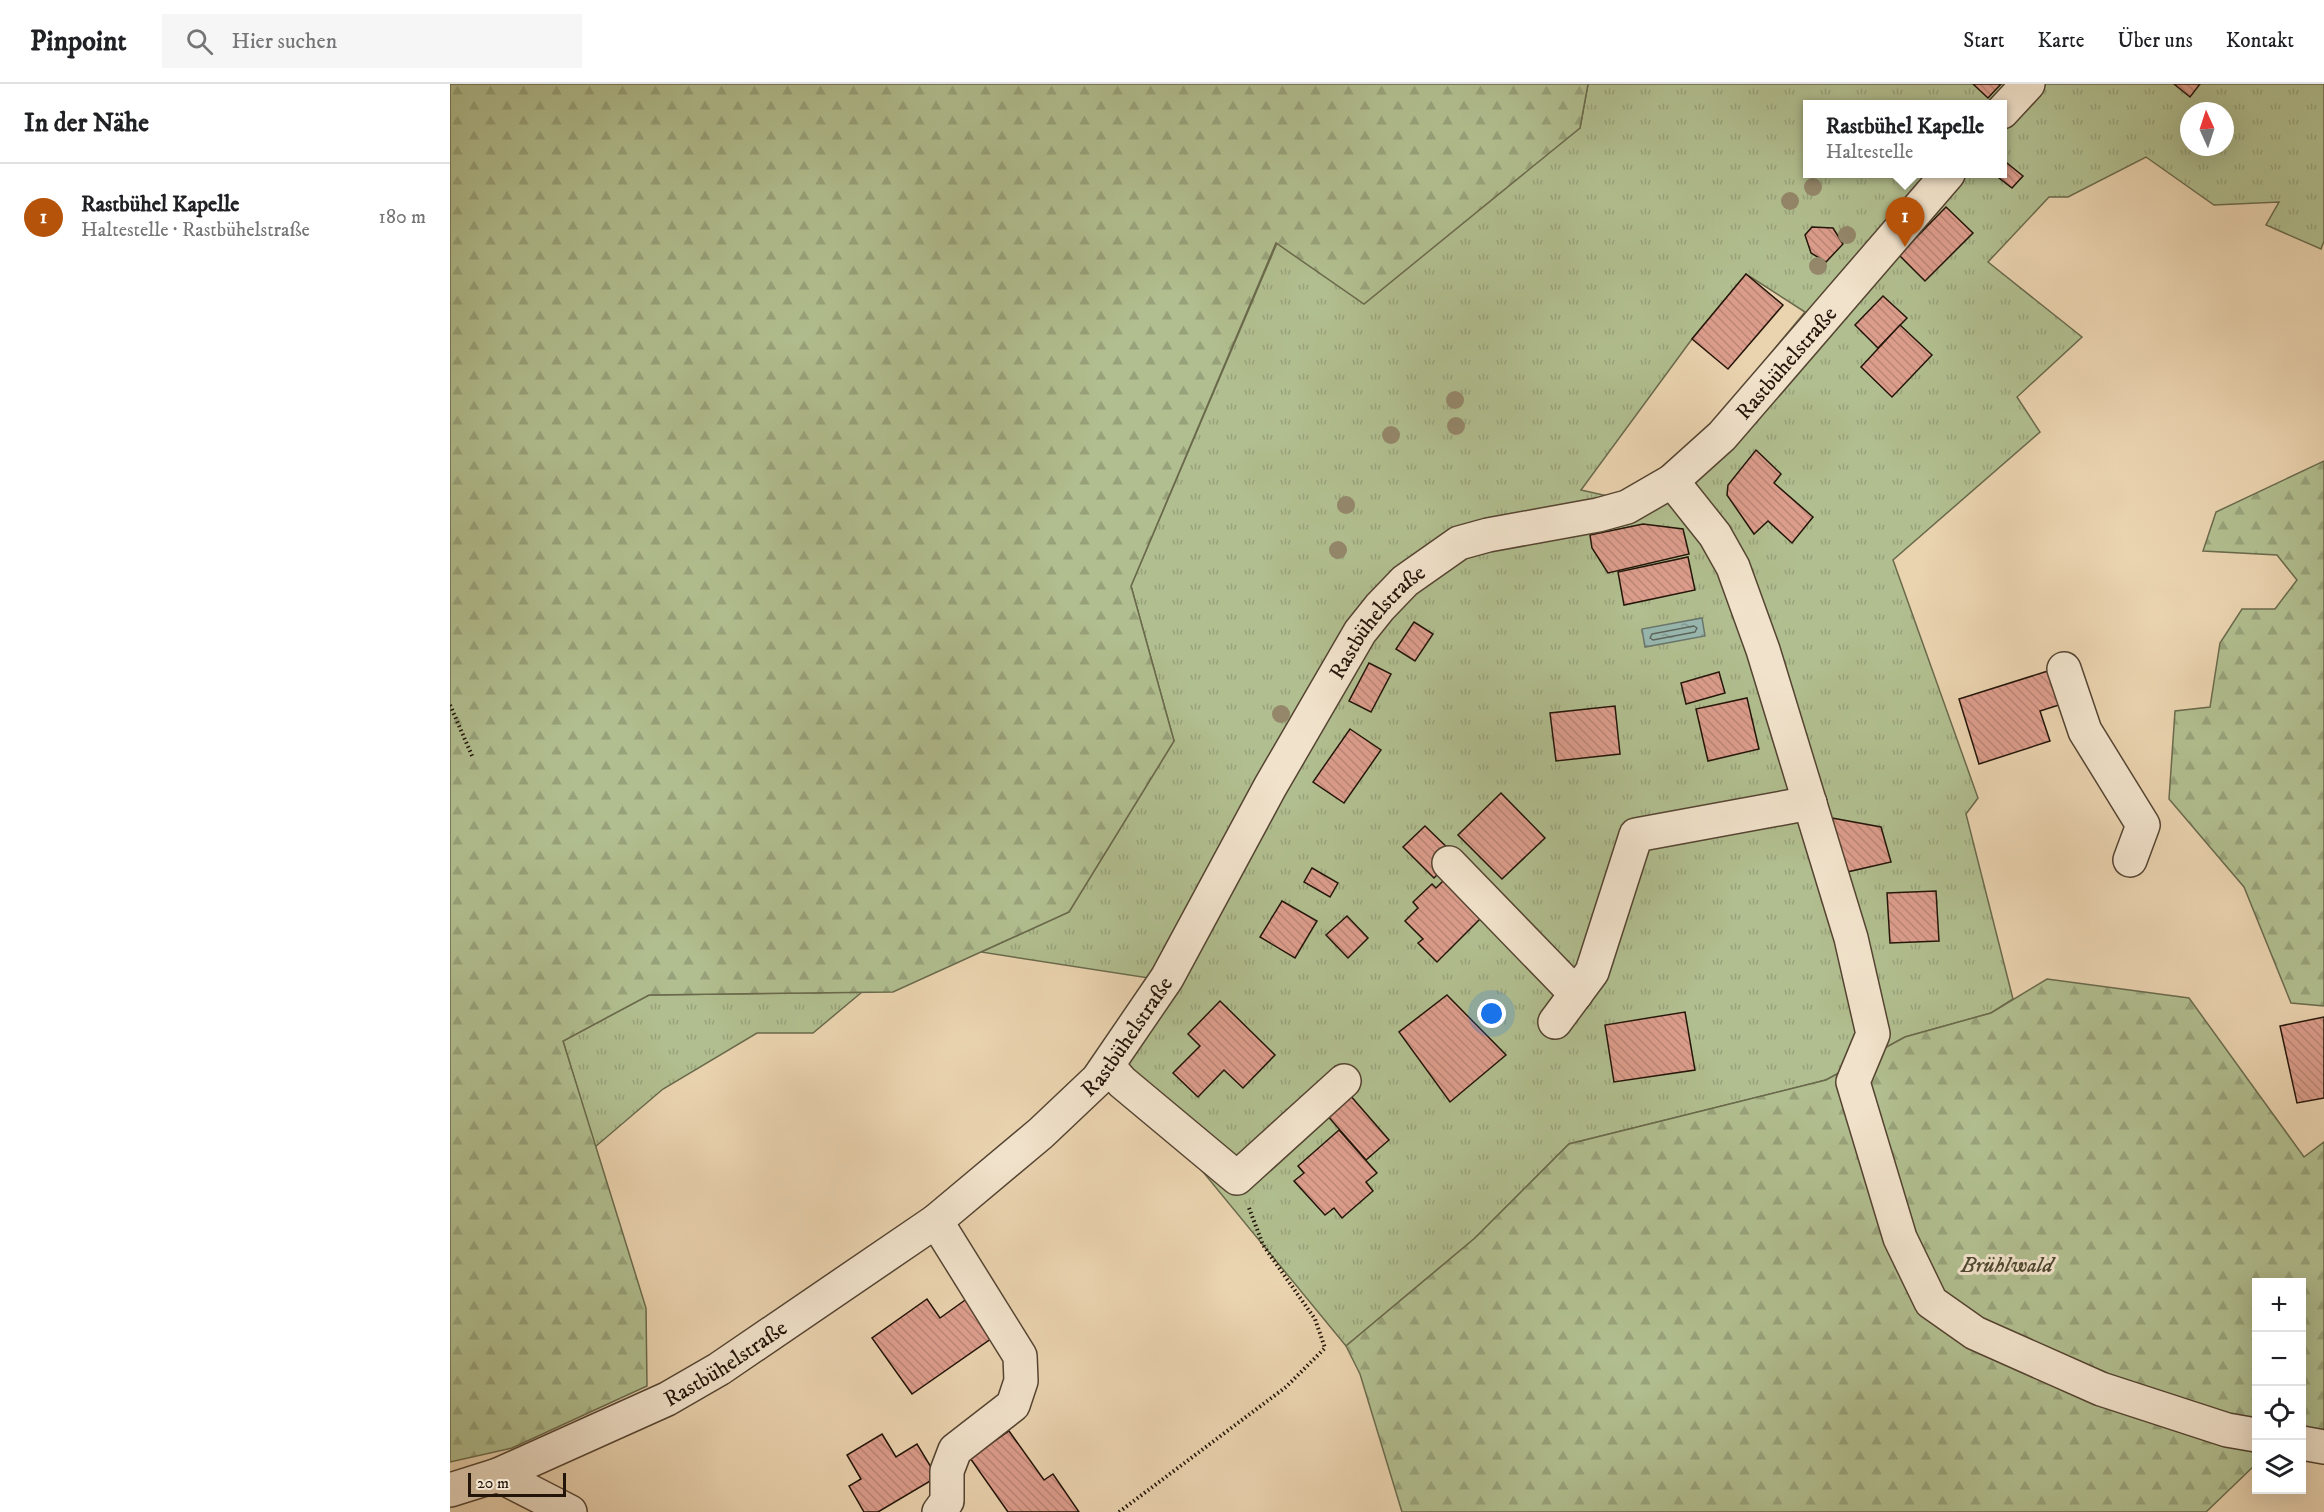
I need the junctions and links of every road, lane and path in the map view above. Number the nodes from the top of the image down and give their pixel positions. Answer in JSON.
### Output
{"nodes":[{"id":1,"x":2028,"y":84,"type":"edge"},
{"id":2,"x":2007,"y":107,"type":"edge"},
{"id":3,"x":1945,"y":178,"type":"edge"},
{"id":4,"x":1672,"y":481,"type":"junction"},
{"id":5,"x":2064,"y":669,"type":"dead end"},
{"id":6,"x":450,"y":705,"type":"edge"},
{"id":7,"x":473,"y":759,"type":"dead end"},
{"id":8,"x":1810,"y":803,"type":"junction"},
{"id":9,"x":2130,"y":860,"type":"dead end"},
{"id":10,"x":1449,"y":863,"type":"dead end"},
{"id":11,"x":1576,"y":994,"type":"junction"},
{"id":12,"x":1555,"y":1022,"type":"dead end"},
{"id":13,"x":1108,"y":1066,"type":"junction"},
{"id":14,"x":1344,"y":1082,"type":"dead end"},
{"id":15,"x":1237,"y":1178,"type":"junction"},
{"id":16,"x":936,"y":1221,"type":"junction"},
{"id":17,"x":2252,"y":1434,"type":"edge"},
{"id":18,"x":2306,"y":1444,"type":"edge"},
{"id":19,"x":2324,"y":1447,"type":"edge"},
{"id":20,"x":498,"y":1475,"type":"junction"},
{"id":21,"x":450,"y":1490,"type":"edge"},
{"id":22,"x":570,"y":1512,"type":"edge"},
{"id":23,"x":939,"y":1512,"type":"edge"},
{"id":24,"x":1119,"y":1512,"type":"edge"}],
"edges":[{"from":1,"to":2,"type":"street"},
{"from":3,"to":4,"type":"street","name":"Rastbühelstraße"},
{"from":4,"to":8,"type":"street"},
{"from":4,"to":13,"type":"street","name":"Rastbühelstraße"},
{"from":5,"to":9,"type":"street"},
{"from":6,"to":7,"type":"path"},
{"from":8,"to":11,"type":"street"},
{"from":8,"to":17,"type":"street"},
{"from":10,"to":11,"type":"street"},
{"from":11,"to":12,"type":"street"},
{"from":13,"to":15,"type":"street"},
{"from":13,"to":16,"type":"street","name":"Rastbühelstraße"},
{"from":14,"to":15,"type":"street"},
{"from":15,"to":24,"type":"path"},
{"from":16,"to":20,"type":"street","name":"Rastbühelstraße"},
{"from":16,"to":23,"type":"street"},
{"from":18,"to":19,"type":"street"},
{"from":20,"to":21,"type":"street","name":"Rastbühelstraße"},
{"from":20,"to":22,"type":"street"}]}
